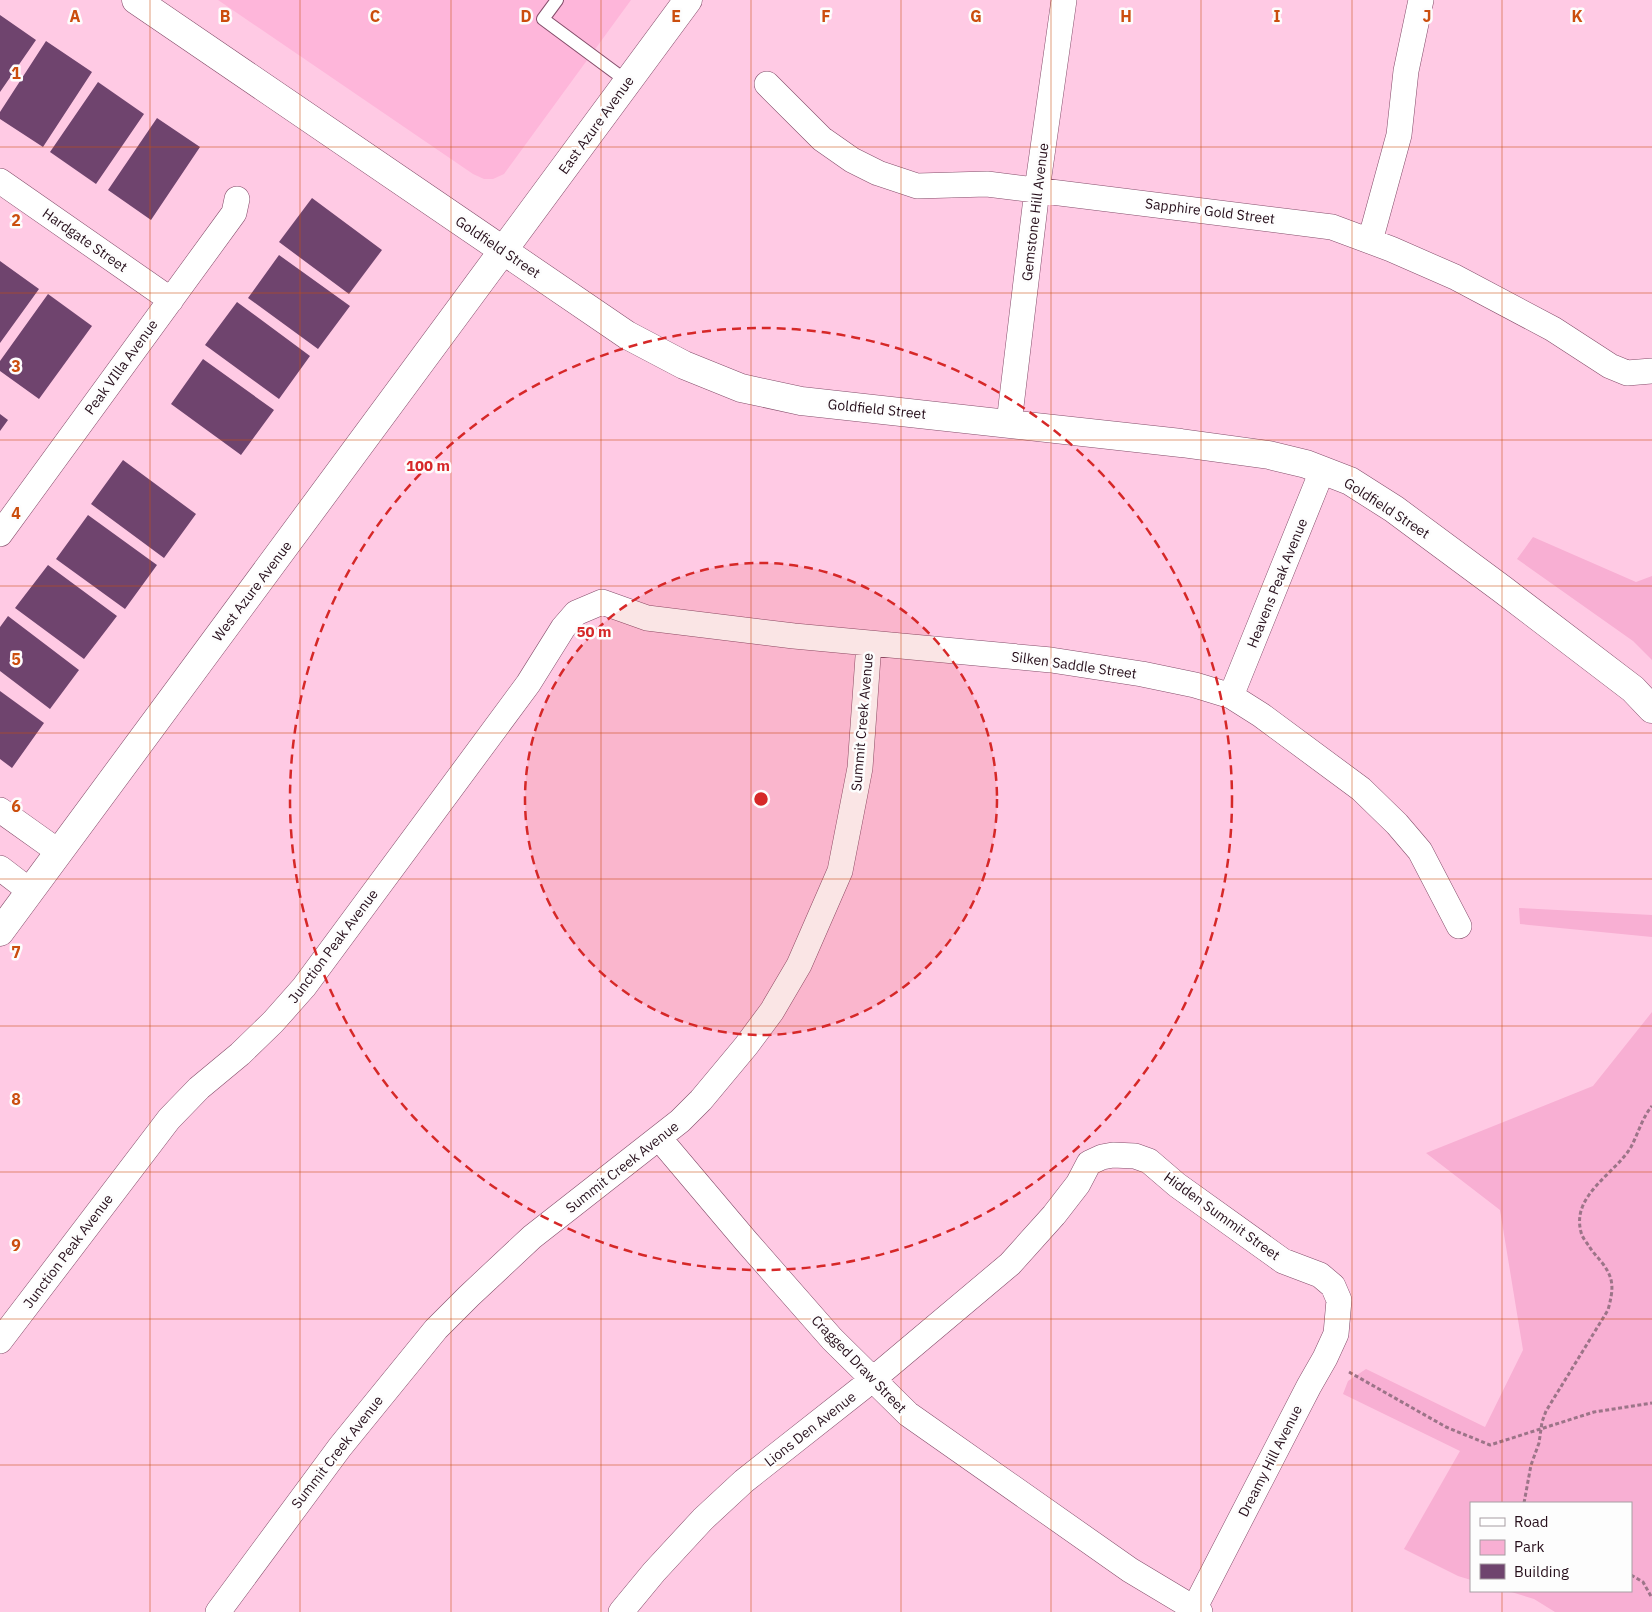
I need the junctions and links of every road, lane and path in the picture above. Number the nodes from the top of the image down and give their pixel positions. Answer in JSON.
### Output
{"nodes":[{"id":1,"x":136,"y":0,"type":"edge"},
{"id":2,"x":557,"y":0,"type":"edge"},
{"id":3,"x":688,"y":0,"type":"edge"},
{"id":4,"x":1064,"y":0,"type":"edge"},
{"id":5,"x":1421,"y":0,"type":"edge"},
{"id":6,"x":628,"y":82,"type":"junction"},
{"id":7,"x":767,"y":84,"type":"dead end"},
{"id":8,"x":0,"y":181,"type":"edge"},
{"id":9,"x":1037,"y":190,"type":"junction"},
{"id":10,"x":237,"y":199,"type":"dead end"},
{"id":11,"x":1370,"y":241,"type":"junction"},
{"id":12,"x":504,"y":250,"type":"junction"},
{"id":13,"x":171,"y":300,"type":"junction"},
{"id":14,"x":1652,"y":371,"type":"edge"},
{"id":15,"x":1009,"y":423,"type":"junction"},
{"id":16,"x":1322,"y":471,"type":"junction"},
{"id":17,"x":0,"y":534,"type":"edge"},
{"id":18,"x":590,"y":607,"type":"joint"},
{"id":19,"x":869,"y":643,"type":"junction"},
{"id":20,"x":1231,"y":696,"type":"junction"},
{"id":21,"x":1652,"y":709,"type":"edge"},
{"id":22,"x":0,"y":810,"type":"edge"},
{"id":23,"x":58,"y":852,"type":"junction"},
{"id":24,"x":0,"y":868,"type":"edge"},
{"id":25,"x":30,"y":891,"type":"junction"},
{"id":26,"x":1459,"y":926,"type":"dead end"},
{"id":27,"x":0,"y":932,"type":"edge"},
{"id":28,"x":1652,"y":1106,"type":"edge"},
{"id":29,"x":659,"y":1138,"type":"junction"},
{"id":30,"x":1113,"y":1155,"type":"joint"},
{"id":31,"x":1338,"y":1310,"type":"joint"},
{"id":32,"x":0,"y":1341,"type":"edge"},
{"id":33,"x":1325,"y":1358,"type":"junction"},
{"id":34,"x":872,"y":1380,"type":"junction"},
{"id":35,"x":1652,"y":1403,"type":"edge"},
{"id":36,"x":1541,"y":1429,"type":"junction"},
{"id":37,"x":1524,"y":1502,"type":"edge"},
{"id":38,"x":1632,"y":1576,"type":"edge"},
{"id":39,"x":1652,"y":1598,"type":"edge"},
{"id":40,"x":633,"y":1607,"type":"edge"},
{"id":41,"x":1197,"y":1610,"type":"edge"},
{"id":42,"x":218,"y":1612,"type":"edge"}],
"edges":[{"from":1,"to":12,"type":"street","name":"Goldfield Street"},
{"from":2,"to":6,"type":"lane"},
{"from":3,"to":6,"type":"street","name":"East Azure Avenue"},
{"from":4,"to":9,"type":"street","name":"Gemstone Hill Avenue"},
{"from":5,"to":11,"type":"street"},
{"from":6,"to":12,"type":"street","name":"East Azure Avenue"},
{"from":7,"to":9,"type":"street","name":"Sapphire Gold Street"},
{"from":8,"to":13,"type":"street","name":"Hardgate Street"},
{"from":9,"to":11,"type":"street","name":"Sapphire Gold Street"},
{"from":9,"to":15,"type":"street","name":"Gemstone Hill Avenue"},
{"from":10,"to":13,"type":"street","name":"Peak VIlla Avenue"},
{"from":11,"to":14,"type":"street","name":"Sapphire Gold Street"},
{"from":12,"to":15,"type":"street","name":"Goldfield Street"},
{"from":12,"to":23,"type":"street","name":"West Azure Avenue"},
{"from":13,"to":17,"type":"street","name":"Peak VIlla Avenue"},
{"from":15,"to":16,"type":"street","name":"Goldfield Street"},
{"from":16,"to":20,"type":"street","name":"Heavens Peak Avenue"},
{"from":16,"to":21,"type":"street","name":"Goldfield Street"},
{"from":18,"to":19,"type":"street","name":"Silken Saddle Street"},
{"from":18,"to":32,"type":"street","name":"Junction Peak Avenue"},
{"from":19,"to":20,"type":"street","name":"Silken Saddle Street"},
{"from":19,"to":29,"type":"street","name":"Summit Creek Avenue"},
{"from":20,"to":26,"type":"street","name":"Silken Saddle Street"},
{"from":22,"to":23,"type":"street"},
{"from":23,"to":25,"type":"street","name":"West Azure Avenue"},
{"from":24,"to":25,"type":"street"},
{"from":25,"to":27,"type":"street","name":"West Azure Avenue"},
{"from":28,"to":36,"type":"path"},
{"from":29,"to":34,"type":"street","name":"Cragged Draw Street"},
{"from":29,"to":42,"type":"street","name":"Summit Creek Avenue"},
{"from":30,"to":31,"type":"street","name":"Hidden Summit Street"},
{"from":30,"to":34,"type":"street","name":"Lions Den Avenue"},
{"from":31,"to":33,"type":"street","name":"Dreamy Hill Avenue"},
{"from":33,"to":36,"type":"path"},
{"from":33,"to":41,"type":"street","name":"Dreamy Hill Avenue"},
{"from":34,"to":40,"type":"street","name":"Lions Den Avenue"},
{"from":34,"to":41,"type":"street","name":"Cragged Draw Street"},
{"from":35,"to":36,"type":"path"},
{"from":36,"to":37,"type":"path"},
{"from":38,"to":39,"type":"path"}]}
